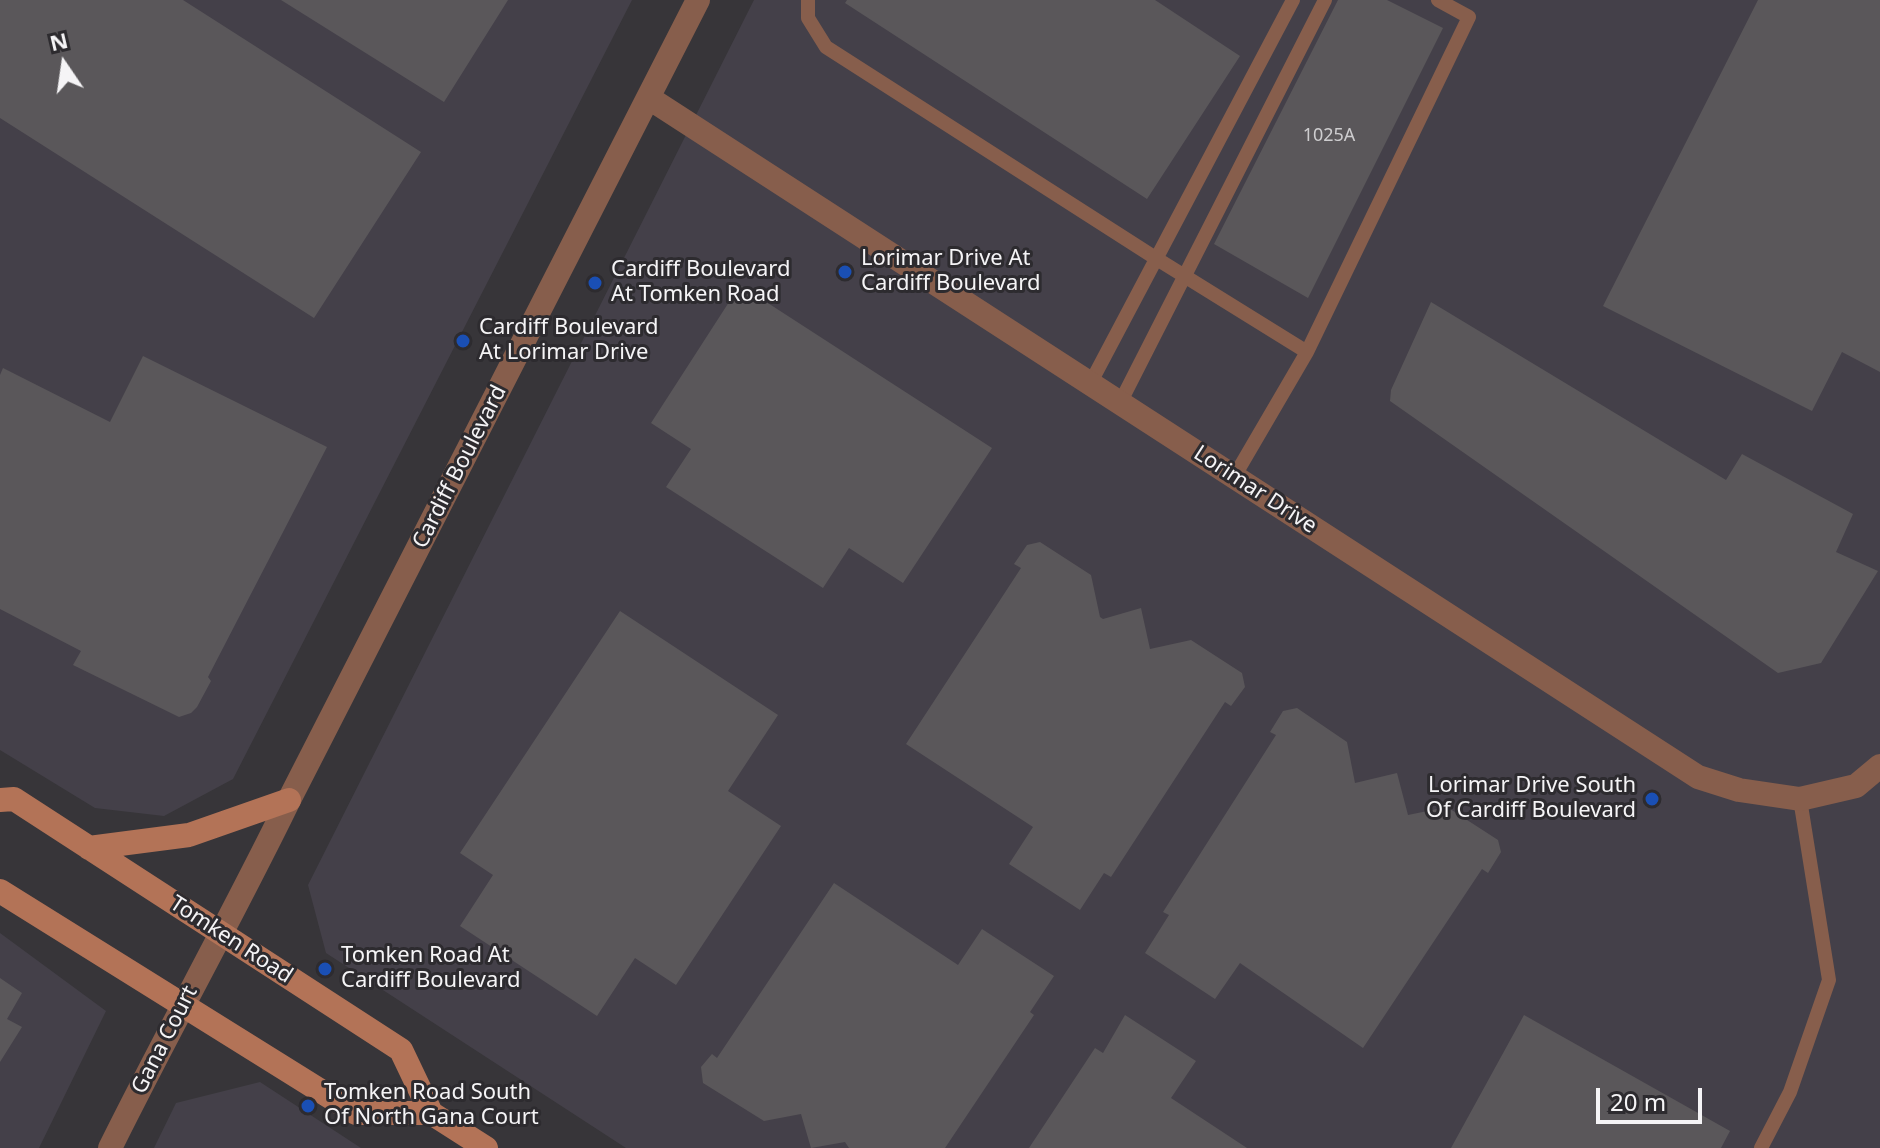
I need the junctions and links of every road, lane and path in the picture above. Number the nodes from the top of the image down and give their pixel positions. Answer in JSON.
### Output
{"nodes":[{"id":1,"x":698,"y":0,"type":"edge"},
{"id":2,"x":808,"y":0,"type":"edge"},
{"id":3,"x":1293,"y":0,"type":"edge"},
{"id":4,"x":1325,"y":0,"type":"edge"},
{"id":5,"x":1438,"y":0,"type":"edge"},
{"id":6,"x":649,"y":98,"type":"junction"},
{"id":7,"x":1157,"y":259,"type":"junction"},
{"id":8,"x":1185,"y":277,"type":"junction"},
{"id":9,"x":1307,"y":352,"type":"junction"},
{"id":10,"x":1090,"y":384,"type":"junction"},
{"id":11,"x":1120,"y":403,"type":"junction"},
{"id":12,"x":1234,"y":477,"type":"junction"},
{"id":13,"x":1878,"y":772,"type":"edge"},
{"id":14,"x":1800,"y":799,"type":"junction"},
{"id":15,"x":0,"y":800,"type":"edge"},
{"id":16,"x":289,"y":800,"type":"junction"},
{"id":17,"x":89,"y":848,"type":"junction"},
{"id":18,"x":0,"y":891,"type":"edge"},
{"id":19,"x":220,"y":932,"type":"junction"},
{"id":20,"x":182,"y":1005,"type":"junction"},
{"id":21,"x":431,"y":1113,"type":"junction"},
{"id":22,"x":110,"y":1148,"type":"edge"},
{"id":23,"x":486,"y":1148,"type":"edge"},
{"id":24,"x":1761,"y":1148,"type":"edge"}],
"edges":[{"from":1,"to":6,"type":"street","name":"Cardiff Boulevard"},
{"from":2,"to":7,"type":"lane"},
{"from":3,"to":7,"type":"lane"},
{"from":4,"to":8,"type":"lane"},
{"from":5,"to":9,"type":"lane"},
{"from":6,"to":10,"type":"street","name":"Lorimar Drive"},
{"from":6,"to":16,"type":"street","name":"Cardiff Boulevard"},
{"from":7,"to":8,"type":"lane"},
{"from":7,"to":10,"type":"lane"},
{"from":8,"to":9,"type":"lane"},
{"from":8,"to":11,"type":"lane"},
{"from":9,"to":12,"type":"lane"},
{"from":10,"to":11,"type":"street","name":"Lorimar Drive"},
{"from":11,"to":12,"type":"street","name":"Lorimar Drive"},
{"from":12,"to":14,"type":"street","name":"Lorimar Drive"},
{"from":13,"to":14,"type":"street","name":"Lorimar Drive"},
{"from":14,"to":24,"type":"lane"},
{"from":15,"to":17,"type":"main road","name":"Tomken Road"},
{"from":16,"to":17,"type":"main road"},
{"from":16,"to":19,"type":"street","name":"Cardiff Boulevard"},
{"from":17,"to":19,"type":"main road","name":"Tomken Road"},
{"from":18,"to":20,"type":"main road"},
{"from":19,"to":20,"type":"street","name":"Gana Court"},
{"from":19,"to":21,"type":"main road","name":"Tomken Road"},
{"from":20,"to":21,"type":"main road"},
{"from":20,"to":22,"type":"street","name":"Gana Court"},
{"from":21,"to":23,"type":"main road"}]}
